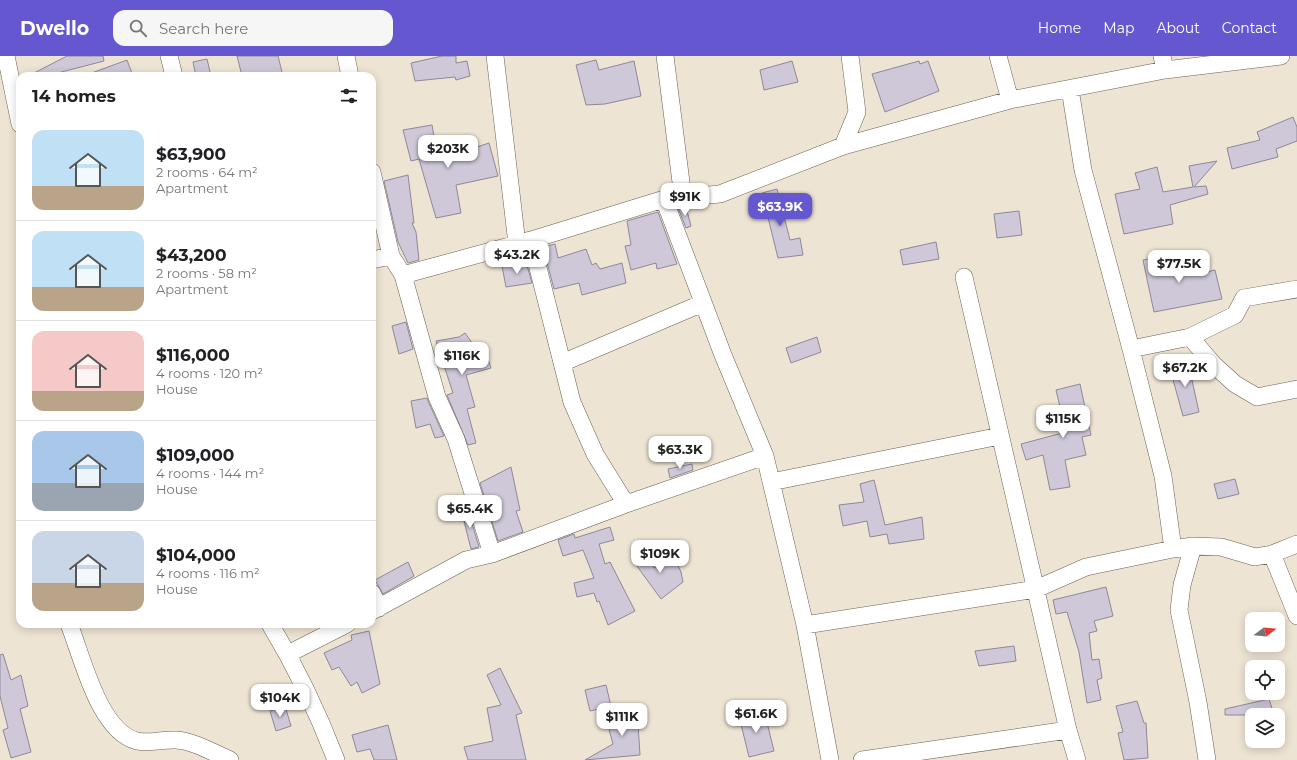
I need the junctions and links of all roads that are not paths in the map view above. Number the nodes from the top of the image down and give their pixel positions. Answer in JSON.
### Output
{"nodes":[{"id":1,"x":6,"y":56,"type":"edge"},
{"id":2,"x":169,"y":56,"type":"edge"},
{"id":3,"x":346,"y":56,"type":"edge"},
{"id":4,"x":495,"y":56,"type":"edge"},
{"id":5,"x":665,"y":56,"type":"edge"},
{"id":6,"x":850,"y":56,"type":"edge"},
{"id":7,"x":998,"y":56,"type":"edge"},
{"id":8,"x":1281,"y":56,"type":"edge"},
{"id":9,"x":1164,"y":63,"type":"edge"},
{"id":10,"x":173,"y":72,"type":"edge"},
{"id":11,"x":349,"y":72,"type":"edge"},
{"id":12,"x":1070,"y":89,"type":"junction"},
{"id":13,"x":1010,"y":100,"type":"junction"},
{"id":14,"x":16,"y":105,"type":"edge"},
{"id":15,"x":843,"y":146,"type":"junction"},
{"id":16,"x":376,"y":190,"type":"edge"},
{"id":17,"x":683,"y":198,"type":"junction"},
{"id":18,"x":664,"y":199,"type":"junction"},
{"id":19,"x":524,"y":242,"type":"junction"},
{"id":20,"x":391,"y":256,"type":"junction"},
{"id":21,"x":376,"y":259,"type":"edge"},
{"id":22,"x":402,"y":275,"type":"junction"},
{"id":23,"x":964,"y":277,"type":"dead end"},
{"id":24,"x":1297,"y":289,"type":"edge"},
{"id":25,"x":703,"y":303,"type":"junction"},
{"id":26,"x":1190,"y":337,"type":"junction"},
{"id":27,"x":1131,"y":349,"type":"junction"},
{"id":28,"x":562,"y":363,"type":"junction"},
{"id":29,"x":1297,"y":389,"type":"edge"},
{"id":30,"x":1000,"y":436,"type":"junction"},
{"id":31,"x":765,"y":456,"type":"junction"},
{"id":32,"x":771,"y":482,"type":"junction"},
{"id":33,"x":626,"y":504,"type":"junction"},
{"id":34,"x":1297,"y":544,"type":"edge"},
{"id":35,"x":1193,"y":546,"type":"junction"},
{"id":36,"x":1173,"y":549,"type":"junction"},
{"id":37,"x":492,"y":554,"type":"junction"},
{"id":38,"x":1272,"y":554,"type":"junction"},
{"id":39,"x":1036,"y":589,"type":"junction"},
{"id":40,"x":376,"y":603,"type":"edge"},
{"id":41,"x":1297,"y":616,"type":"edge"},
{"id":42,"x":804,"y":625,"type":"junction"},
{"id":43,"x":70,"y":628,"type":"edge"},
{"id":44,"x":272,"y":628,"type":"edge"},
{"id":45,"x":339,"y":628,"type":"edge"},
{"id":46,"x":288,"y":654,"type":"junction"},
{"id":47,"x":1068,"y":730,"type":"junction"},
{"id":48,"x":230,"y":760,"type":"edge"},
{"id":49,"x":336,"y":760,"type":"edge"},
{"id":50,"x":830,"y":760,"type":"edge"},
{"id":51,"x":862,"y":760,"type":"edge"},
{"id":52,"x":1077,"y":760,"type":"edge"},
{"id":53,"x":1207,"y":760,"type":"edge"}],
"edges":[{"from":1,"to":14,"type":"street"},
{"from":2,"to":10,"type":"street"},
{"from":3,"to":11,"type":"street"},
{"from":4,"to":19,"type":"street"},
{"from":5,"to":17,"type":"street"},
{"from":6,"to":15,"type":"street"},
{"from":7,"to":13,"type":"street"},
{"from":8,"to":9,"type":"street"},
{"from":9,"to":12,"type":"street"},
{"from":12,"to":13,"type":"street"},
{"from":12,"to":27,"type":"street"},
{"from":13,"to":15,"type":"street"},
{"from":15,"to":17,"type":"street"},
{"from":16,"to":20,"type":"street"},
{"from":17,"to":18,"type":"street"},
{"from":18,"to":19,"type":"street"},
{"from":18,"to":25,"type":"street"},
{"from":19,"to":22,"type":"street"},
{"from":19,"to":28,"type":"street"},
{"from":20,"to":21,"type":"street"},
{"from":20,"to":22,"type":"street"},
{"from":22,"to":37,"type":"street"},
{"from":23,"to":30,"type":"street"},
{"from":24,"to":26,"type":"street"},
{"from":25,"to":28,"type":"street"},
{"from":25,"to":31,"type":"street"},
{"from":26,"to":27,"type":"street"},
{"from":26,"to":29,"type":"street"},
{"from":27,"to":36,"type":"street"},
{"from":28,"to":33,"type":"street"},
{"from":30,"to":32,"type":"street"},
{"from":30,"to":39,"type":"street"},
{"from":31,"to":32,"type":"street"},
{"from":31,"to":33,"type":"street"},
{"from":32,"to":42,"type":"street"},
{"from":33,"to":37,"type":"street"},
{"from":34,"to":38,"type":"street"},
{"from":35,"to":36,"type":"street"},
{"from":35,"to":38,"type":"street"},
{"from":35,"to":53,"type":"street"},
{"from":36,"to":39,"type":"street"},
{"from":37,"to":40,"type":"street"},
{"from":38,"to":41,"type":"street"},
{"from":39,"to":42,"type":"street"},
{"from":39,"to":47,"type":"street"},
{"from":42,"to":50,"type":"street"},
{"from":43,"to":48,"type":"street"},
{"from":44,"to":46,"type":"street"},
{"from":45,"to":46,"type":"street"},
{"from":46,"to":49,"type":"street"},
{"from":47,"to":51,"type":"street"},
{"from":47,"to":52,"type":"street"}]}
